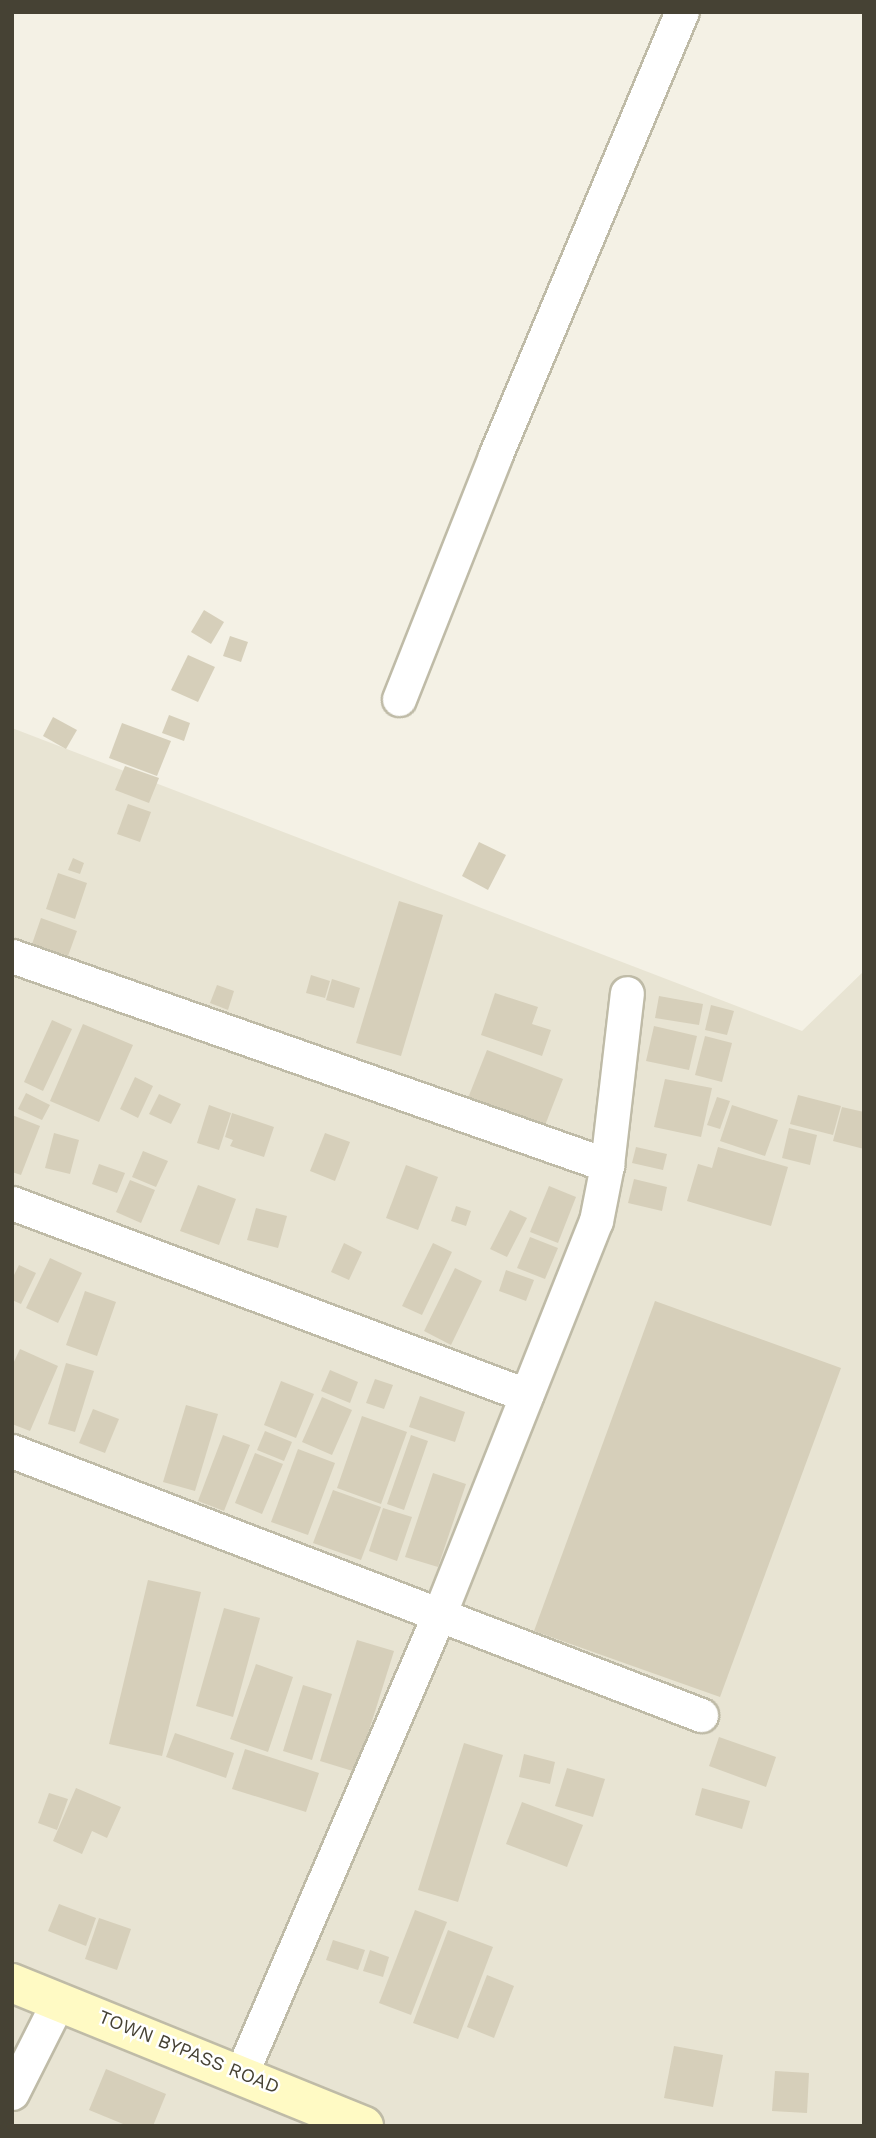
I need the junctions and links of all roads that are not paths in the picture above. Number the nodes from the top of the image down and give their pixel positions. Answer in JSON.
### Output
{"nodes":[{"id":1,"x":682,"y":12,"type":"edge"},
{"id":2,"x":399,"y":699,"type":"dead end"},
{"id":3,"x":12,"y":956,"type":"edge"},
{"id":4,"x":627,"y":993,"type":"dead end"},
{"id":5,"x":607,"y":1165,"type":"junction"},
{"id":6,"x":12,"y":1203,"type":"edge"},
{"id":7,"x":526,"y":1395,"type":"junction"},
{"id":8,"x":12,"y":1451,"type":"edge"},
{"id":9,"x":439,"y":1615,"type":"junction"},
{"id":10,"x":701,"y":1715,"type":"dead end"},
{"id":11,"x":12,"y":1983,"type":"edge"},
{"id":12,"x":59,"y":2000,"type":"junction"},
{"id":13,"x":242,"y":2072,"type":"junction"},
{"id":14,"x":12,"y":2093,"type":"edge"},
{"id":15,"x":364,"y":2126,"type":"edge"}],
"edges":[{"from":1,"to":2,"type":"street"},
{"from":3,"to":5,"type":"street"},
{"from":4,"to":5,"type":"street"},
{"from":5,"to":7,"type":"street"},
{"from":6,"to":7,"type":"street"},
{"from":7,"to":9,"type":"street"},
{"from":8,"to":9,"type":"street"},
{"from":9,"to":10,"type":"street"},
{"from":9,"to":13,"type":"street"},
{"from":11,"to":12,"type":"main road","name":"TOWN BYPASS ROAD"},
{"from":12,"to":13,"type":"main road","name":"TOWN BYPASS ROAD"},
{"from":12,"to":14,"type":"street"},
{"from":13,"to":15,"type":"main road","name":"TOWN BYPASS ROAD"}]}
